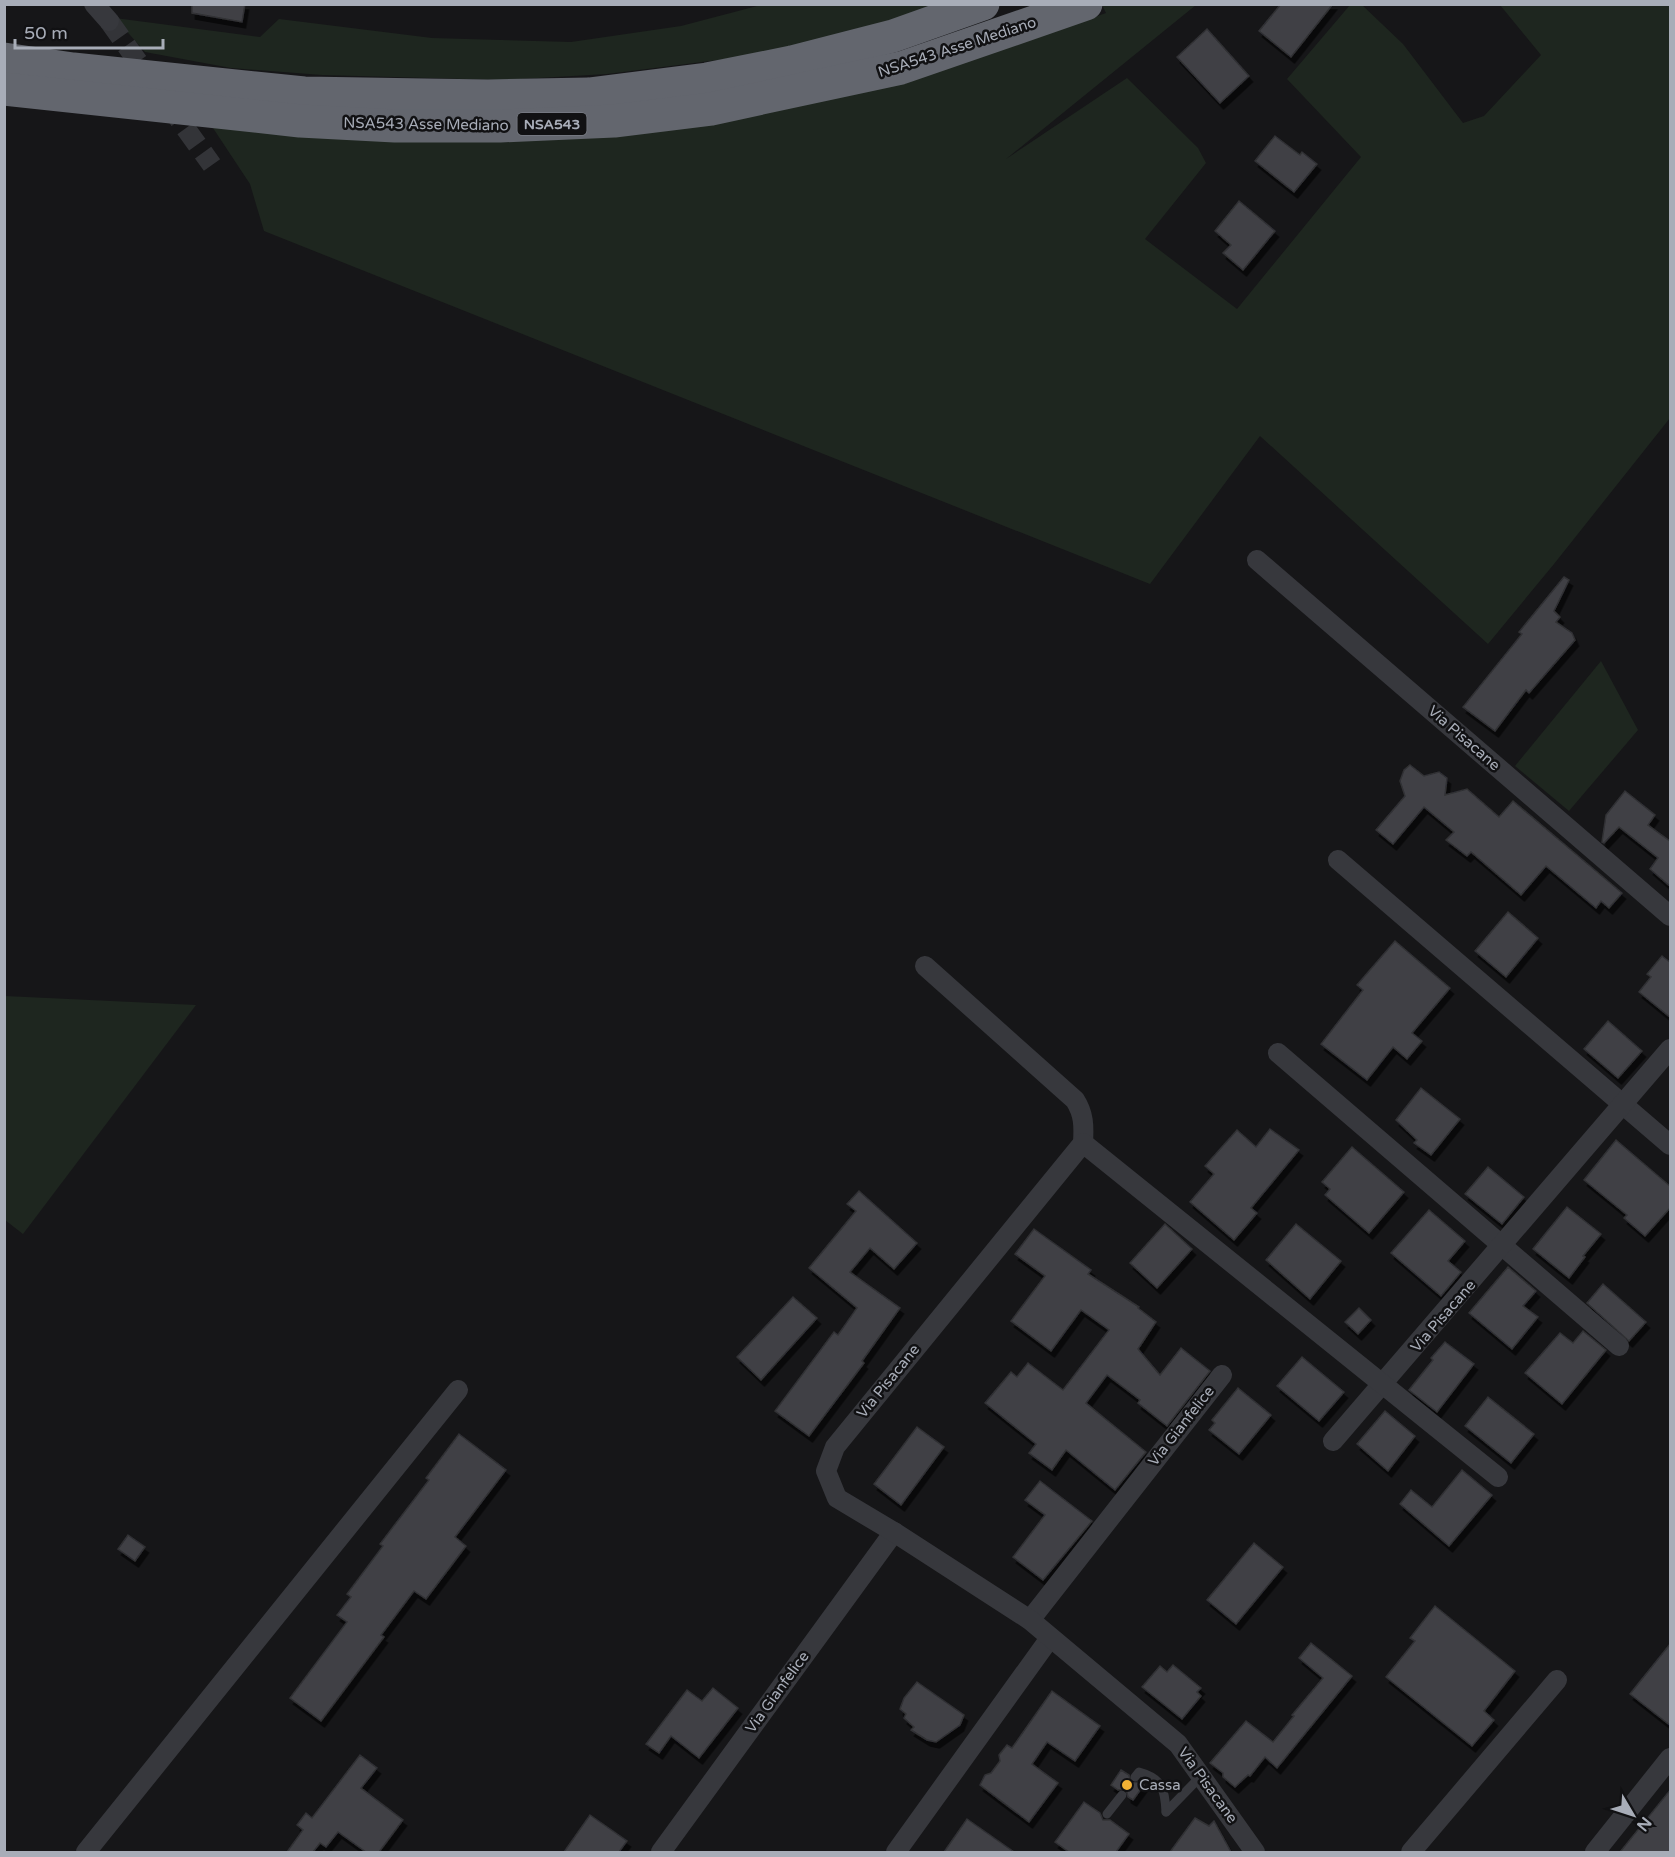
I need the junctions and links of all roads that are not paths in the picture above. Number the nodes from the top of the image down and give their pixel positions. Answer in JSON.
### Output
{"nodes":[{"id":1,"x":94,"y":4,"type":"edge"},
{"id":2,"x":983,"y":4,"type":"edge"},
{"id":3,"x":1086,"y":4,"type":"edge"},
{"id":4,"x":109,"y":21,"type":"tunnel mouth"},
{"id":5,"x":4,"y":43,"type":"edge"},
{"id":6,"x":4,"y":59,"type":"edge"},
{"id":7,"x":55,"y":66,"type":"junction"},
{"id":8,"x":4,"y":89,"type":"edge"},
{"id":9,"x":1257,"y":560,"type":"dead end"},
{"id":10,"x":1338,"y":860,"type":"dead end"},
{"id":11,"x":1671,"y":916,"type":"edge"},
{"id":12,"x":925,"y":966,"type":"dead end"},
{"id":13,"x":1671,"y":1049,"type":"edge"},
{"id":14,"x":1278,"y":1053,"type":"dead end"},
{"id":15,"x":1624,"y":1105,"type":"junction"},
{"id":16,"x":1083,"y":1143,"type":"junction"},
{"id":17,"x":1671,"y":1145,"type":"edge"},
{"id":18,"x":1503,"y":1245,"type":"junction"},
{"id":19,"x":1619,"y":1346,"type":"dead end"},
{"id":20,"x":1222,"y":1375,"type":"dead end"},
{"id":21,"x":1383,"y":1386,"type":"junction"},
{"id":22,"x":458,"y":1390,"type":"dead end"},
{"id":23,"x":1333,"y":1441,"type":"dead end"},
{"id":24,"x":1498,"y":1477,"type":"dead end"},
{"id":25,"x":894,"y":1532,"type":"junction"},
{"id":26,"x":1030,"y":1620,"type":"junction"},
{"id":27,"x":1050,"y":1638,"type":"junction"},
{"id":28,"x":1557,"y":1680,"type":"dead end"},
{"id":29,"x":1671,"y":1758,"type":"edge"},
{"id":30,"x":1201,"y":1776,"type":"junction"},
{"id":31,"x":1135,"y":1777,"type":"dead end"},
{"id":32,"x":1122,"y":1795,"type":"dead end"},
{"id":33,"x":1107,"y":1814,"type":"dead end"},
{"id":34,"x":86,"y":1852,"type":"edge"},
{"id":35,"x":661,"y":1852,"type":"edge"},
{"id":36,"x":896,"y":1852,"type":"edge"},
{"id":37,"x":1255,"y":1852,"type":"edge"},
{"id":38,"x":1412,"y":1852,"type":"edge"},
{"id":39,"x":1595,"y":1852,"type":"edge"}],
"edges":[{"from":1,"to":4,"type":"street"},
{"from":2,"to":7,"type":"highway","name":"NSA543 Asse Mediano","number":"NSA543"},
{"from":3,"to":8,"type":"highway","name":"NSA543 Asse Mediano","number":"NSA543"},
{"from":5,"to":7,"type":"highway"},
{"from":6,"to":7,"type":"highway","name":"NSA543 Asse Mediano","number":"NSA543"},
{"from":9,"to":11,"type":"street","name":"Via Pisacane"},
{"from":10,"to":15,"type":"street"},
{"from":12,"to":16,"type":"street"},
{"from":13,"to":15,"type":"street","name":"Via Pisacane"},
{"from":14,"to":18,"type":"street"},
{"from":15,"to":17,"type":"street"},
{"from":15,"to":18,"type":"street","name":"Via Pisacane"},
{"from":16,"to":21,"type":"street"},
{"from":16,"to":25,"type":"street","name":"Via Pisacane"},
{"from":18,"to":19,"type":"street"},
{"from":18,"to":21,"type":"street","name":"Via Pisacane"},
{"from":20,"to":26,"type":"street","name":"Via Gianfelice"},
{"from":21,"to":23,"type":"street","name":"Via Pisacane"},
{"from":21,"to":24,"type":"street"},
{"from":22,"to":34,"type":"street"},
{"from":25,"to":26,"type":"street","name":"Via Pisacane"},
{"from":25,"to":35,"type":"street","name":"Via Gianfelice"},
{"from":26,"to":27,"type":"street","name":"Via Pisacane"},
{"from":27,"to":30,"type":"street","name":"Via Pisacane"},
{"from":27,"to":36,"type":"street"},
{"from":28,"to":38,"type":"street"},
{"from":29,"to":39,"type":"street"},
{"from":30,"to":31,"type":"lane"},
{"from":30,"to":37,"type":"street","name":"Via Pisacane"},
{"from":32,"to":33,"type":"lane"}]}
